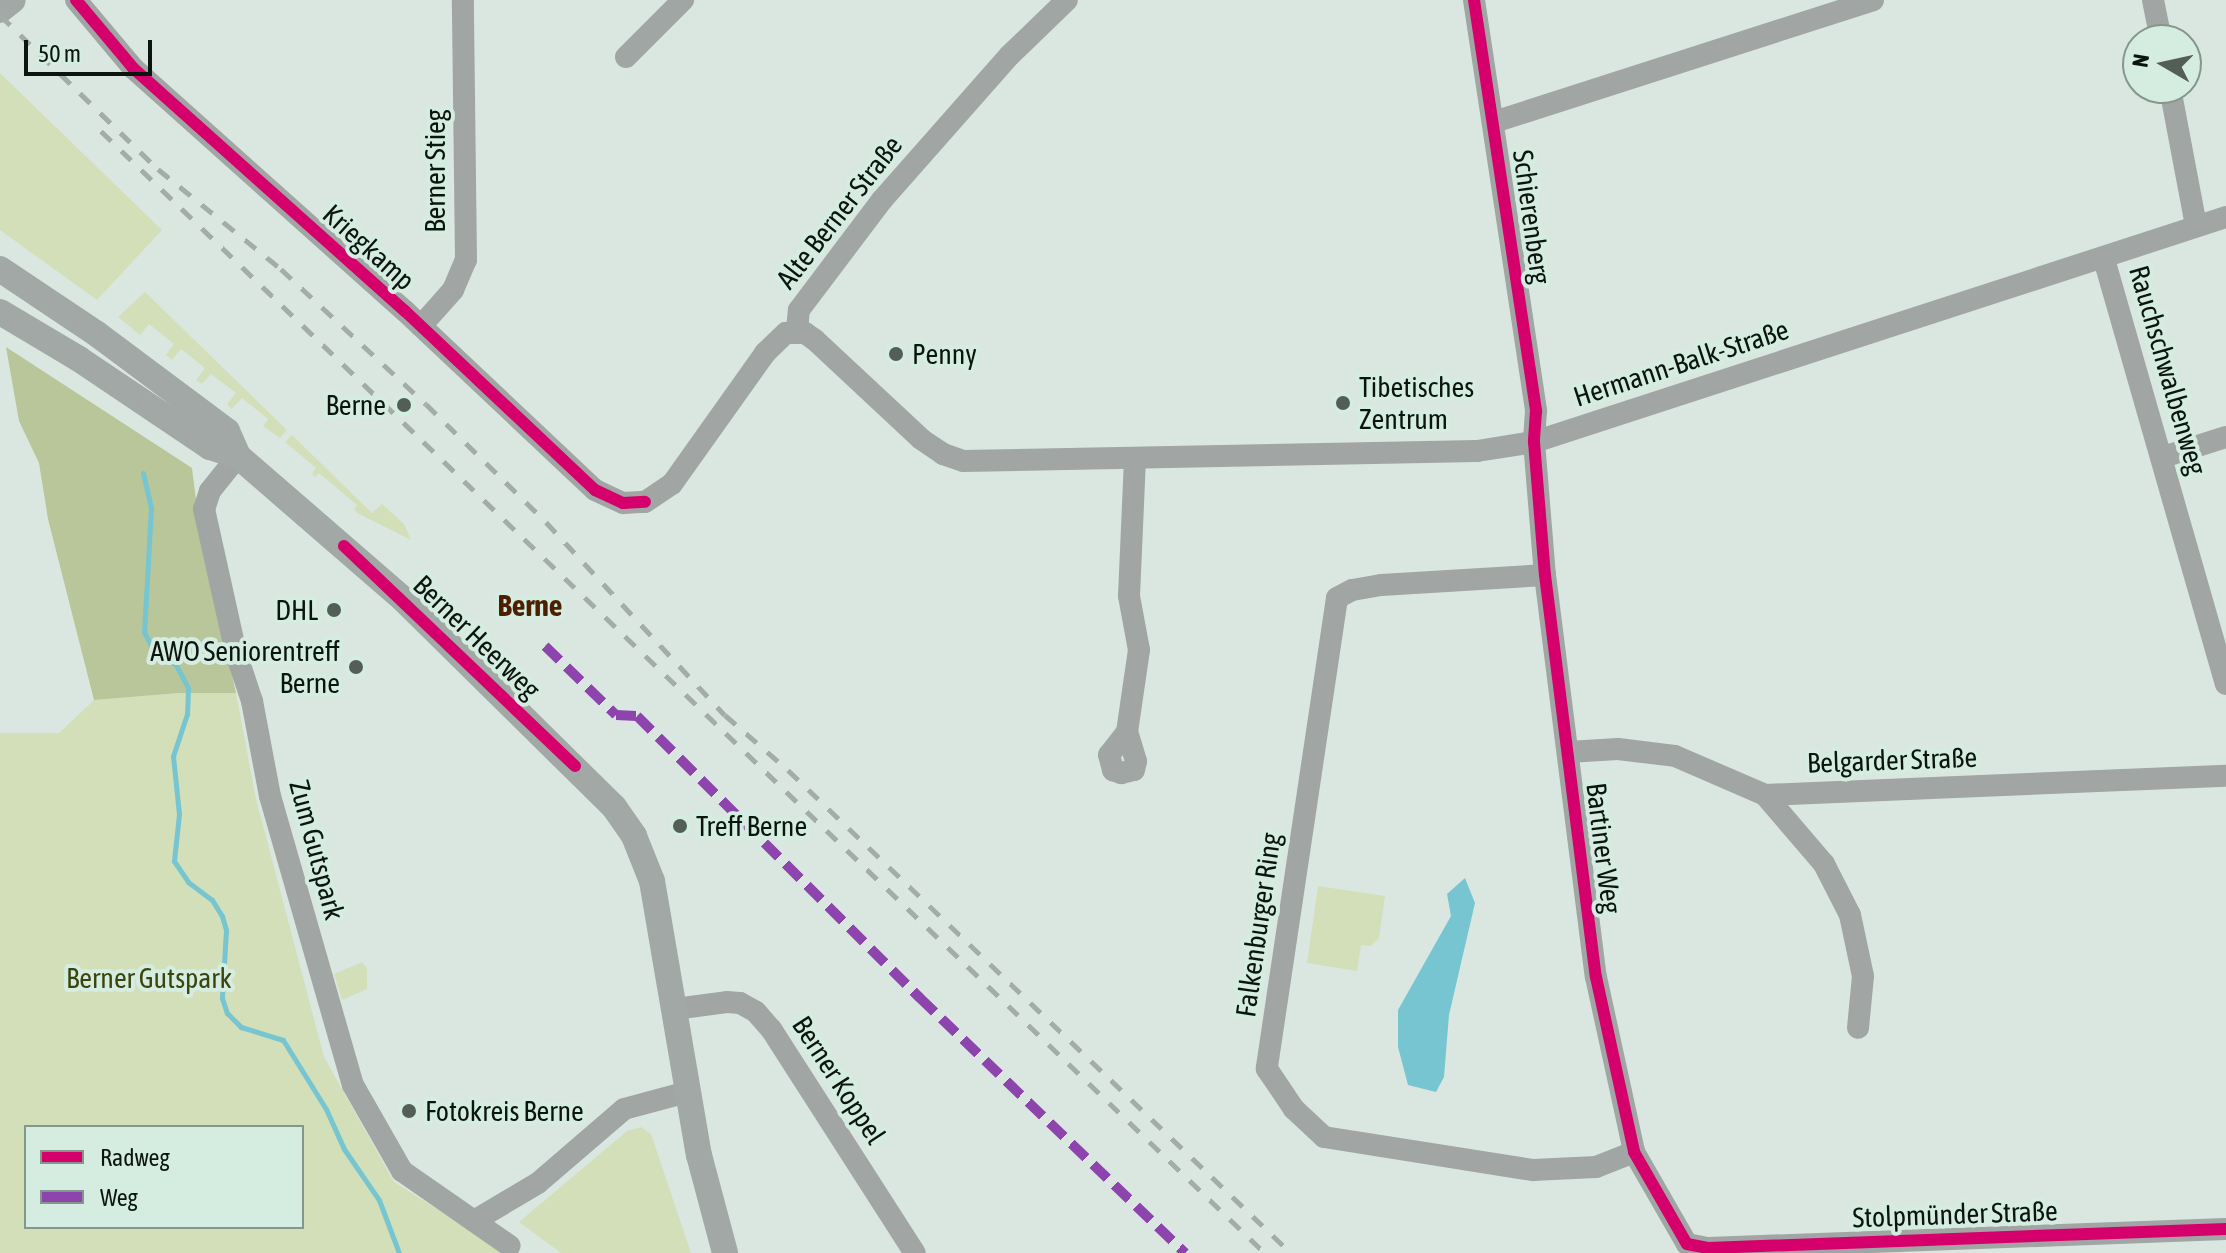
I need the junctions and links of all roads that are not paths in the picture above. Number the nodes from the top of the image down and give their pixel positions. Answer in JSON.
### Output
{"nodes":[{"id":1,"x":76,"y":0,"type":"edge"},
{"id":2,"x":463,"y":0,"type":"edge"},
{"id":3,"x":683,"y":0,"type":"edge"},
{"id":4,"x":1067,"y":0,"type":"edge"},
{"id":5,"x":1474,"y":0,"type":"edge"},
{"id":6,"x":1873,"y":0,"type":"edge"},
{"id":7,"x":2153,"y":0,"type":"edge"},
{"id":8,"x":2158,"y":24,"type":"edge"},
{"id":9,"x":626,"y":57,"type":"dead end"},
{"id":10,"x":2173,"y":104,"type":"edge"},
{"id":11,"x":1494,"y":122,"type":"junction"},
{"id":12,"x":2226,"y":217,"type":"edge"},
{"id":13,"x":2196,"y":226,"type":"junction"},
{"id":14,"x":2104,"y":259,"type":"junction"},
{"id":15,"x":0,"y":269,"type":"edge"},
{"id":16,"x":0,"y":312,"type":"edge"},
{"id":17,"x":421,"y":326,"type":"junction"},
{"id":18,"x":797,"y":331,"type":"junction"},
{"id":19,"x":2226,"y":437,"type":"edge"},
{"id":20,"x":1534,"y":442,"type":"junction"},
{"id":21,"x":238,"y":456,"type":"junction"},
{"id":22,"x":2163,"y":457,"type":"junction"},
{"id":23,"x":1135,"y":460,"type":"junction"},
{"id":24,"x":645,"y":502,"type":"joint"},
{"id":25,"x":1545,"y":575,"type":"junction"},
{"id":26,"x":2226,"y":684,"type":"edge"},
{"id":27,"x":1127,"y":732,"type":"dead end"},
{"id":28,"x":1568,"y":752,"type":"junction"},
{"id":29,"x":2226,"y":776,"type":"edge"},
{"id":30,"x":1765,"y":795,"type":"junction"},
{"id":31,"x":675,"y":1009,"type":"junction"},
{"id":32,"x":1858,"y":1028,"type":"dead end"},
{"id":33,"x":687,"y":1092,"type":"junction"},
{"id":34,"x":1634,"y":1152,"type":"junction"},
{"id":35,"x":474,"y":1221,"type":"junction"},
{"id":36,"x":2226,"y":1229,"type":"edge"},
{"id":37,"x":1687,"y":1244,"type":"joint"},
{"id":38,"x":510,"y":1246,"type":"dead end"},
{"id":39,"x":725,"y":1253,"type":"edge"},
{"id":40,"x":915,"y":1253,"type":"edge"}],
"edges":[{"from":1,"to":17,"type":"street","name":"Kriegkamp"},
{"from":2,"to":17,"type":"street","name":"Berner Stieg"},
{"from":3,"to":9,"type":"street"},
{"from":4,"to":18,"type":"street","name":"Alte Berner Straße"},
{"from":5,"to":11,"type":"street","name":"Schierenberg"},
{"from":6,"to":11,"type":"street"},
{"from":7,"to":8,"type":"street"},
{"from":10,"to":13,"type":"street"},
{"from":11,"to":20,"type":"street","name":"Schierenberg"},
{"from":12,"to":13,"type":"street","name":"Hermann-Balk-Straße"},
{"from":13,"to":14,"type":"street","name":"Hermann-Balk-Straße"},
{"from":14,"to":20,"type":"street","name":"Hermann-Balk-Straße"},
{"from":14,"to":22,"type":"street","name":"Rauchschwalbenweg"},
{"from":15,"to":21,"type":"main road","name":"Berner Heerweg"},
{"from":16,"to":21,"type":"main road","name":"Berner Heerweg"},
{"from":17,"to":24,"type":"street","name":"Kriegkamp"},
{"from":18,"to":23,"type":"street","name":"Hermann-Balk-Straße"},
{"from":18,"to":24,"type":"street","name":"Alte Berner Straße"},
{"from":19,"to":22,"type":"street"},
{"from":20,"to":23,"type":"street","name":"Hermann-Balk-Straße"},
{"from":20,"to":25,"type":"street","name":"Bartiner Weg"},
{"from":21,"to":31,"type":"main road","name":"Berner Heerweg"},
{"from":21,"to":35,"type":"street","name":"Zum Gutspark"},
{"from":22,"to":26,"type":"street","name":"Rauchschwalbenweg"},
{"from":23,"to":27,"type":"street"},
{"from":25,"to":28,"type":"street","name":"Bartiner Weg"},
{"from":25,"to":34,"type":"street","name":"Falkenburger Ring"},
{"from":28,"to":30,"type":"street","name":"Belgarder Straße"},
{"from":28,"to":34,"type":"street","name":"Bartiner Weg"},
{"from":29,"to":30,"type":"street","name":"Belgarder Straße"},
{"from":30,"to":32,"type":"street"},
{"from":31,"to":33,"type":"main road","name":"Berner Heerweg"},
{"from":31,"to":40,"type":"street","name":"Berner Koppel"},
{"from":33,"to":35,"type":"street"},
{"from":33,"to":39,"type":"main road","name":"Berner Heerweg"},
{"from":34,"to":37,"type":"street","name":"Bartiner Weg"},
{"from":35,"to":38,"type":"street","name":"Zum Gutspark"},
{"from":36,"to":37,"type":"street","name":"Stolpmünder Straße"}]}
